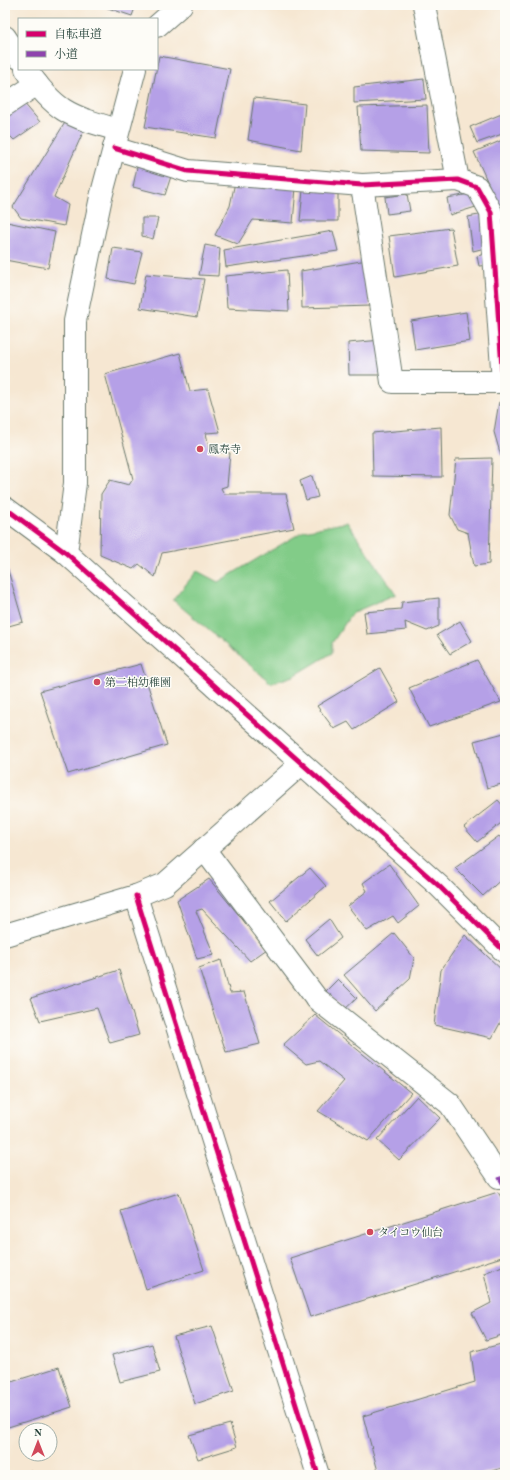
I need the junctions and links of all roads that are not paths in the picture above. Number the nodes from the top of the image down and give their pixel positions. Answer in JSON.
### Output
{"nodes":[{"id":1,"x":181,"y":5,"type":"edge"},
{"id":2,"x":424,"y":5,"type":"edge"},
{"id":3,"x":158,"y":25,"type":"edge"},
{"id":4,"x":5,"y":37,"type":"edge"},
{"id":5,"x":18,"y":56,"type":"edge"},
{"id":6,"x":135,"y":70,"type":"edge"},
{"id":7,"x":32,"y":77,"type":"edge"},
{"id":8,"x":5,"y":105,"type":"edge"},
{"id":9,"x":116,"y":139,"type":"junction"},
{"id":10,"x":458,"y":180,"type":"junction"},
{"id":11,"x":362,"y":185,"type":"junction"},
{"id":12,"x":504,"y":382,"type":"edge"},
{"id":13,"x":5,"y":508,"type":"edge"},
{"id":14,"x":66,"y":554,"type":"junction"},
{"id":15,"x":301,"y":764,"type":"junction"},
{"id":16,"x":204,"y":850,"type":"junction"},
{"id":17,"x":136,"y":896,"type":"junction"},
{"id":18,"x":5,"y":935,"type":"edge"},
{"id":19,"x":505,"y":952,"type":"edge"},
{"id":20,"x":499,"y":1177,"type":"dead end"},
{"id":21,"x":318,"y":1475,"type":"edge"}],
"edges":[{"from":1,"to":3,"type":"street"},
{"from":2,"to":10,"type":"street"},
{"from":4,"to":5,"type":"street"},
{"from":6,"to":9,"type":"street"},
{"from":7,"to":8,"type":"street"},
{"from":7,"to":9,"type":"street"},
{"from":9,"to":11,"type":"street"},
{"from":9,"to":14,"type":"street"},
{"from":10,"to":11,"type":"street"},
{"from":10,"to":12,"type":"street"},
{"from":11,"to":12,"type":"street"},
{"from":13,"to":14,"type":"street"},
{"from":14,"to":15,"type":"street"},
{"from":15,"to":16,"type":"street"},
{"from":15,"to":19,"type":"street"},
{"from":16,"to":17,"type":"street"},
{"from":16,"to":20,"type":"street"},
{"from":17,"to":18,"type":"street"},
{"from":17,"to":21,"type":"street"}]}
